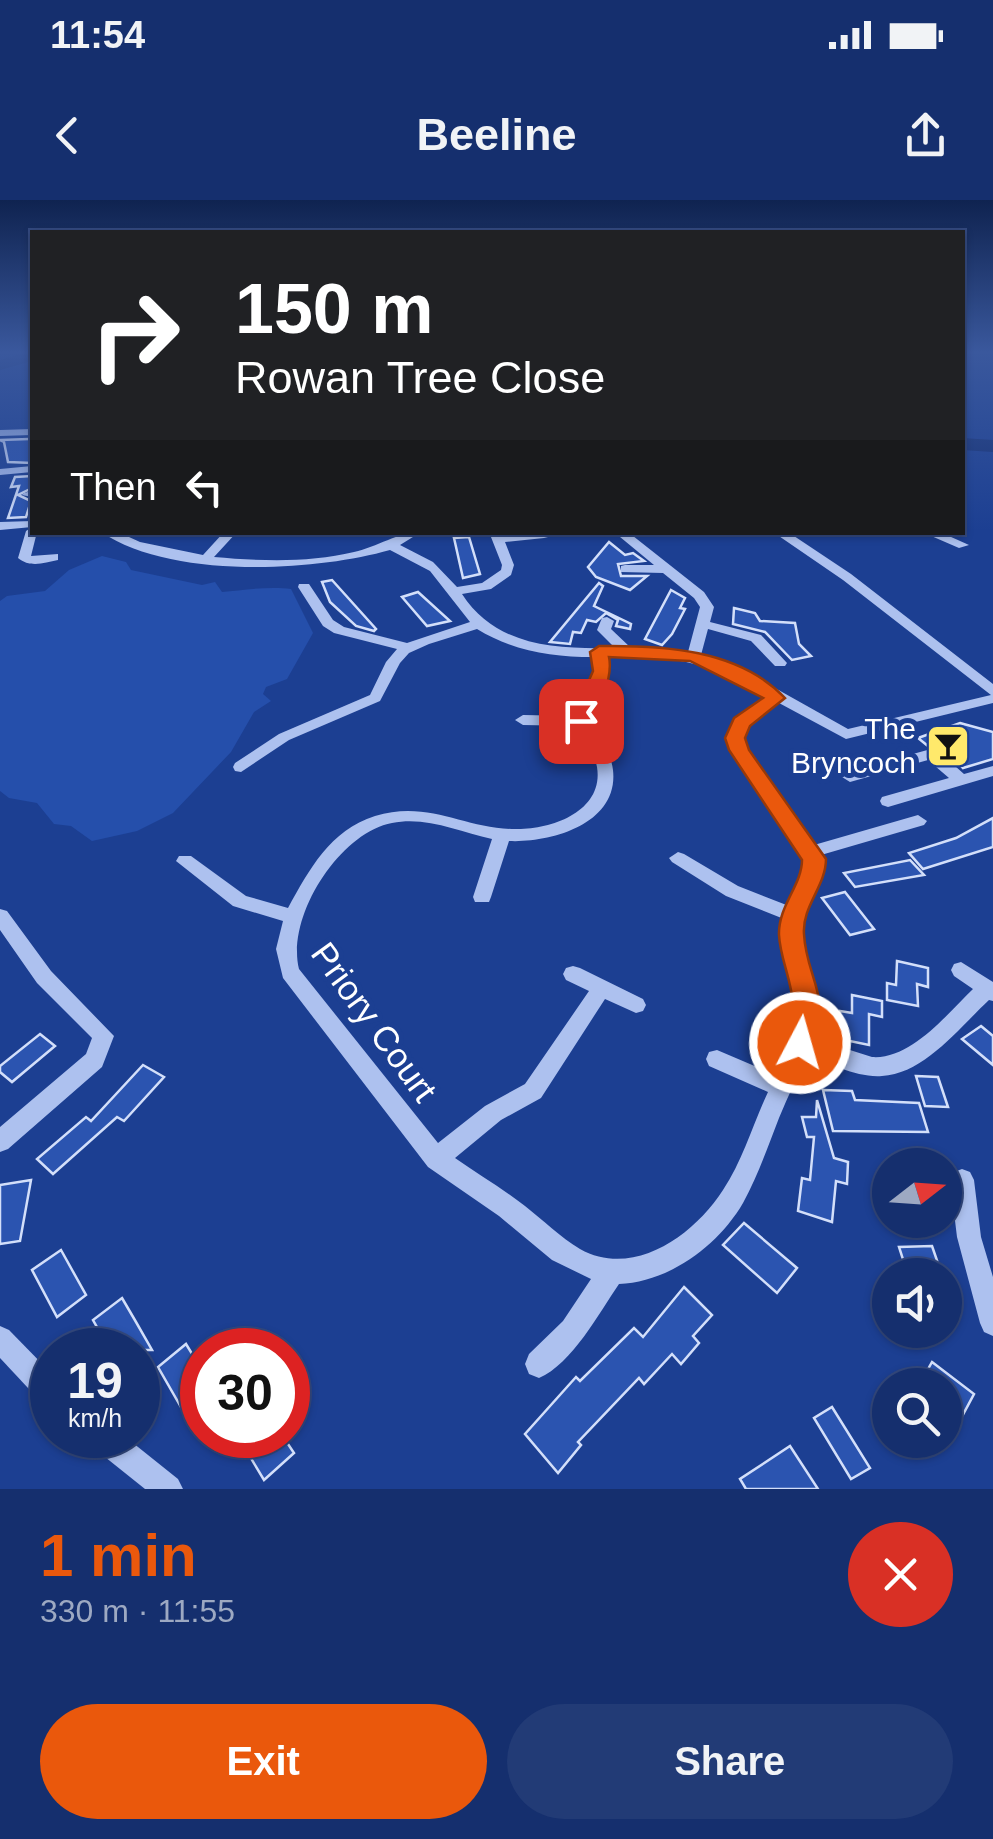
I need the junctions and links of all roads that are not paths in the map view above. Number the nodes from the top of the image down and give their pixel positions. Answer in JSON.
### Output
{"nodes":[{"id":1,"x":0,"y":432,"type":"edge"},
{"id":2,"x":30,"y":432,"type":"edge"},
{"id":3,"x":30,"y":469,"type":"edge"},
{"id":4,"x":0,"y":472,"type":"edge"},
{"id":5,"x":0,"y":526,"type":"edge"},
{"id":6,"x":30,"y":527,"type":"edge"},
{"id":7,"x":30,"y":535,"type":"edge"},
{"id":8,"x":116,"y":535,"type":"edge"},
{"id":9,"x":228,"y":535,"type":"edge"},
{"id":10,"x":410,"y":535,"type":"edge"},
{"id":11,"x":624,"y":535,"type":"edge"},
{"id":12,"x":784,"y":535,"type":"edge"},
{"id":13,"x":936,"y":535,"type":"edge"},
{"id":14,"x":497,"y":536,"type":"edge"},
{"id":15,"x":963,"y":545,"type":"dead end"},
{"id":16,"x":393,"y":546,"type":"junction"},
{"id":17,"x":54,"y":557,"type":"dead end"},
{"id":18,"x":206,"y":559,"type":"junction"},
{"id":19,"x":666,"y":569,"type":"junction"},
{"id":20,"x":625,"y":570,"type":"dead end"},
{"id":21,"x":304,"y":587,"type":"dead end"},
{"id":22,"x":452,"y":592,"type":"junction"},
{"id":23,"x":607,"y":621,"type":"dead end"},
{"id":24,"x":478,"y":624,"type":"junction"},
{"id":25,"x":703,"y":624,"type":"junction"},
{"id":26,"x":408,"y":648,"type":"junction"},
{"id":27,"x":626,"y":651,"type":"junction"},
{"id":28,"x":599,"y":652,"type":"junction"},
{"id":29,"x":694,"y":656,"type":"junction"},
{"id":30,"x":780,"y":663,"type":"dead end"},
{"id":31,"x":993,"y":691,"type":"edge"},
{"id":32,"x":776,"y":698,"type":"junction"},
{"id":33,"x":993,"y":699,"type":"edge"},
{"id":34,"x":523,"y":720,"type":"dead end"},
{"id":35,"x":581,"y":721,"type":"junction"},
{"id":36,"x":241,"y":767,"type":"dead end"},
{"id":37,"x":993,"y":771,"type":"edge"},
{"id":38,"x":850,"y":776,"type":"dead end"},
{"id":39,"x":962,"y":780,"type":"junction"},
{"id":40,"x":888,"y":801,"type":"dead end"},
{"id":41,"x":918,"y":821,"type":"dead end"},
{"id":42,"x":502,"y":835,"type":"junction"},
{"id":43,"x":811,"y":852,"type":"junction"},
{"id":44,"x":678,"y":858,"type":"dead end"},
{"id":45,"x":186,"y":861,"type":"dead end"},
{"id":46,"x":482,"y":898,"type":"dead end"},
{"id":47,"x":793,"y":914,"type":"junction"},
{"id":48,"x":0,"y":916,"type":"edge"},
{"id":49,"x":293,"y":916,"type":"junction"},
{"id":50,"x":961,"y":970,"type":"dead end"},
{"id":51,"x":573,"y":974,"type":"dead end"},
{"id":52,"x":602,"y":988,"type":"junction"},
{"id":53,"x":990,"y":991,"type":"edge"},
{"id":54,"x":636,"y":1005,"type":"dead end"},
{"id":55,"x":800,"y":1043,"type":"junction"},
{"id":56,"x":717,"y":1058,"type":"dead end"},
{"id":57,"x":782,"y":1086,"type":"junction"},
{"id":58,"x":0,"y":1140,"type":"edge"},
{"id":59,"x":436,"y":1158,"type":"junction"},
{"id":60,"x":962,"y":1180,"type":"dead end"},
{"id":61,"x":612,"y":1271,"type":"junction"},
{"id":62,"x":993,"y":1323,"type":"edge"},
{"id":63,"x":0,"y":1339,"type":"edge"},
{"id":64,"x":538,"y":1364,"type":"dead end"},
{"id":65,"x":30,"y":1370,"type":"edge"},
{"id":66,"x":129,"y":1458,"type":"edge"},
{"id":67,"x":168,"y":1489,"type":"edge"}],
"edges":[{"from":1,"to":2,"type":"street"},
{"from":3,"to":4,"type":"street"},
{"from":5,"to":6,"type":"street"},
{"from":7,"to":17,"type":"street"},
{"from":8,"to":18,"type":"street"},
{"from":9,"to":18,"type":"street"},
{"from":10,"to":16,"type":"street"},
{"from":11,"to":19,"type":"street"},
{"from":12,"to":31,"type":"street"},
{"from":13,"to":15,"type":"street"},
{"from":14,"to":22,"type":"street"},
{"from":16,"to":18,"type":"street"},
{"from":16,"to":22,"type":"street"},
{"from":19,"to":20,"type":"street"},
{"from":19,"to":25,"type":"street"},
{"from":21,"to":26,"type":"street"},
{"from":22,"to":24,"type":"street"},
{"from":23,"to":27,"type":"street"},
{"from":24,"to":26,"type":"street"},
{"from":24,"to":28,"type":"street"},
{"from":25,"to":29,"type":"street"},
{"from":25,"to":30,"type":"street"},
{"from":26,"to":36,"type":"street"},
{"from":27,"to":28,"type":"street"},
{"from":27,"to":29,"type":"street"},
{"from":28,"to":35,"type":"street"},
{"from":29,"to":32,"type":"street"},
{"from":32,"to":33,"type":"street"},
{"from":32,"to":43,"type":"street"},
{"from":34,"to":35,"type":"street"},
{"from":35,"to":42,"type":"street","name":"Priory Court"},
{"from":37,"to":39,"type":"street"},
{"from":38,"to":39,"type":"street"},
{"from":39,"to":40,"type":"street"},
{"from":41,"to":43,"type":"street"},
{"from":42,"to":46,"type":"street"},
{"from":42,"to":49,"type":"street","name":"Priory Court"},
{"from":43,"to":47,"type":"street"},
{"from":44,"to":47,"type":"street"},
{"from":45,"to":49,"type":"street","name":"Priory Court"},
{"from":47,"to":55,"type":"street"},
{"from":48,"to":58,"type":"street"},
{"from":49,"to":59,"type":"street","name":"Priory Court"},
{"from":50,"to":53,"type":"street"},
{"from":51,"to":52,"type":"street"},
{"from":52,"to":54,"type":"street"},
{"from":52,"to":59,"type":"street"},
{"from":53,"to":55,"type":"street"},
{"from":55,"to":57,"type":"street"},
{"from":56,"to":57,"type":"street"},
{"from":57,"to":61,"type":"street"},
{"from":59,"to":61,"type":"street","name":"Priory Court"},
{"from":60,"to":62,"type":"street"},
{"from":61,"to":64,"type":"street"},
{"from":63,"to":65,"type":"street"},
{"from":66,"to":67,"type":"street"}]}
